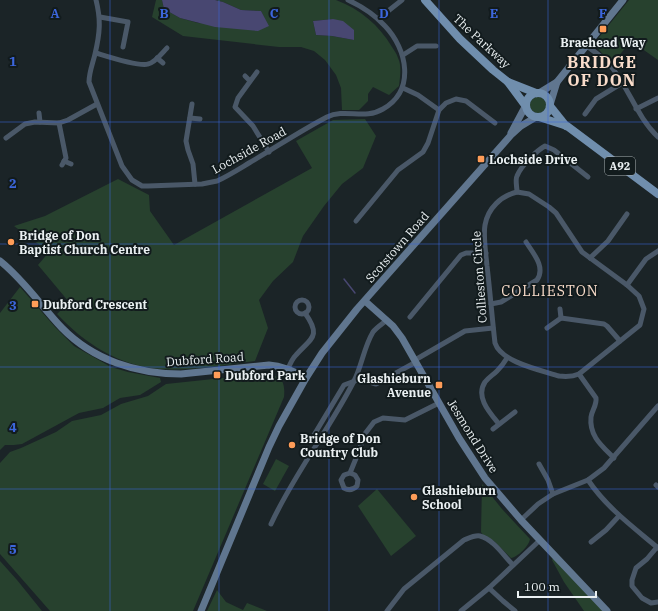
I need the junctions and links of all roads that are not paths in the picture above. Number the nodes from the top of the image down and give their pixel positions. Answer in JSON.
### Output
{"nodes":[{"id":1,"x":96,"y":0,"type":"edge"},
{"id":2,"x":348,"y":0,"type":"edge"},
{"id":3,"x":402,"y":0,"type":"edge"},
{"id":4,"x":425,"y":0,"type":"edge"},
{"id":5,"x":623,"y":0,"type":"edge"},
{"id":6,"x":100,"y":16,"type":"junction"},
{"id":7,"x":378,"y":19,"type":"junction"},
{"id":8,"x":586,"y":45,"type":"junction"},
{"id":9,"x":436,"y":46,"type":"dead end"},
{"id":10,"x":123,"y":47,"type":"dead end"},
{"id":11,"x":167,"y":48,"type":"dead end"},
{"id":12,"x":96,"y":53,"type":"junction"},
{"id":13,"x":402,"y":55,"type":"junction"},
{"id":14,"x":157,"y":58,"type":"junction"},
{"id":15,"x":163,"y":63,"type":"dead end"},
{"id":16,"x":257,"y":72,"type":"dead end"},
{"id":17,"x":245,"y":76,"type":"dead end"},
{"id":18,"x":250,"y":81,"type":"junction"},
{"id":19,"x":508,"y":82,"type":"junction"},
{"id":20,"x":557,"y":82,"type":"junction"},
{"id":21,"x":622,"y":83,"type":"junction"},
{"id":22,"x":403,"y":88,"type":"junction"},
{"id":23,"x":537,"y":92,"type":"junction"},
{"id":24,"x":658,"y":98,"type":"edge"},
{"id":25,"x":98,"y":104,"type":"junction"},
{"id":26,"x":192,"y":104,"type":"dead end"},
{"id":27,"x":525,"y":106,"type":"junction"},
{"id":28,"x":550,"y":106,"type":"junction"},
{"id":29,"x":636,"y":109,"type":"junction"},
{"id":30,"x":439,"y":110,"type":"junction"},
{"id":31,"x":39,"y":113,"type":"dead end"},
{"id":32,"x":585,"y":114,"type":"dead end"},
{"id":33,"x":538,"y":117,"type":"junction"},
{"id":34,"x":190,"y":118,"type":"junction"},
{"id":35,"x":200,"y":119,"type":"dead end"},
{"id":36,"x":40,"y":122,"type":"junction"},
{"id":37,"x":59,"y":123,"type":"junction"},
{"id":38,"x":496,"y":123,"type":"dead end"},
{"id":39,"x":567,"y":126,"type":"junction"},
{"id":40,"x":510,"y":135,"type":"junction"},
{"id":41,"x":6,"y":138,"type":"dead end"},
{"id":42,"x":658,"y":138,"type":"edge"},
{"id":43,"x":269,"y":152,"type":"junction"},
{"id":44,"x":71,"y":164,"type":"dead end"},
{"id":45,"x":588,"y":177,"type":"dead end"},
{"id":46,"x":195,"y":184,"type":"junction"},
{"id":47,"x":517,"y":192,"type":"junction"},
{"id":48,"x":658,"y":194,"type":"edge"},
{"id":49,"x":627,"y":214,"type":"dead end"},
{"id":50,"x":356,"y":220,"type":"dead end"},
{"id":51,"x":526,"y":242,"type":"dead end"},
{"id":52,"x":658,"y":251,"type":"edge"},
{"id":53,"x":486,"y":252,"type":"junction"},
{"id":54,"x":590,"y":258,"type":"junction"},
{"id":55,"x":0,"y":261,"type":"edge"},
{"id":56,"x":627,"y":285,"type":"junction"},
{"id":57,"x":365,"y":300,"type":"junction"},
{"id":58,"x":491,"y":304,"type":"junction"},
{"id":59,"x":560,"y":309,"type":"dead end"},
{"id":60,"x":305,"y":313,"type":"dead end"},
{"id":61,"x":410,"y":317,"type":"dead end"},
{"id":62,"x":561,"y":318,"type":"junction"},
{"id":63,"x":387,"y":320,"type":"junction"},
{"id":64,"x":493,"y":328,"type":"junction"},
{"id":65,"x":546,"y":328,"type":"dead end"},
{"id":66,"x":620,"y":341,"type":"junction"},
{"id":67,"x":508,"y":358,"type":"junction"},
{"id":68,"x":415,"y":361,"type":"junction"},
{"id":69,"x":288,"y":369,"type":"junction"},
{"id":70,"x":579,"y":374,"type":"junction"},
{"id":71,"x":306,"y":378,"type":"junction"},
{"id":72,"x":354,"y":380,"type":"junction"},
{"id":73,"x":439,"y":403,"type":"junction"},
{"id":74,"x":658,"y":408,"type":"edge"},
{"id":75,"x":515,"y":412,"type":"dead end"},
{"id":76,"x":499,"y":424,"type":"junction"},
{"id":77,"x":493,"y":429,"type":"dead end"},
{"id":78,"x":311,"y":440,"type":"dead end"},
{"id":79,"x":614,"y":458,"type":"junction"},
{"id":80,"x":539,"y":464,"type":"dead end"},
{"id":81,"x":350,"y":473,"type":"dead end"},
{"id":82,"x":588,"y":480,"type":"junction"},
{"id":83,"x":553,"y":494,"type":"junction"},
{"id":84,"x":619,"y":516,"type":"junction"},
{"id":85,"x":521,"y":520,"type":"junction"},
{"id":86,"x":272,"y":524,"type":"dead end"},
{"id":87,"x":540,"y":540,"type":"junction"},
{"id":88,"x":591,"y":542,"type":"dead end"},
{"id":89,"x":657,"y":548,"type":"edge"},
{"id":90,"x":513,"y":566,"type":"junction"},
{"id":91,"x":489,"y":588,"type":"junction"},
{"id":92,"x":658,"y":602,"type":"edge"},
{"id":93,"x":201,"y":611,"type":"edge"},
{"id":94,"x":387,"y":611,"type":"edge"},
{"id":95,"x":460,"y":611,"type":"edge"},
{"id":96,"x":515,"y":611,"type":"edge"},
{"id":97,"x":607,"y":611,"type":"edge"}],
"edges":[{"from":1,"to":6,"type":"street","name":"Lochside Road"},
{"from":2,"to":7,"type":"street"},
{"from":3,"to":7,"type":"street"},
{"from":4,"to":19,"type":"main road","name":"The Parkway","number":"A92"},
{"from":5,"to":8,"type":"main road"},
{"from":6,"to":10,"type":"street"},
{"from":6,"to":12,"type":"street","name":"Lochside Road"},
{"from":7,"to":13,"type":"street"},
{"from":8,"to":20,"type":"main road"},
{"from":8,"to":21,"type":"street"},
{"from":9,"to":13,"type":"street"},
{"from":11,"to":14,"type":"street"},
{"from":12,"to":14,"type":"street"},
{"from":12,"to":25,"type":"street","name":"Lochside Road"},
{"from":13,"to":22,"type":"street"},
{"from":14,"to":15,"type":"street"},
{"from":16,"to":18,"type":"street"},
{"from":17,"to":18,"type":"street"},
{"from":18,"to":43,"type":"street"},
{"from":19,"to":23,"type":"main road","name":"The Parkway","number":"A92"},
{"from":19,"to":27,"type":"main road","name":"The Parkway","number":"A92"},
{"from":20,"to":23,"type":"main road"},
{"from":20,"to":28,"type":"main road"},
{"from":21,"to":29,"type":"street"},
{"from":21,"to":32,"type":"street"},
{"from":22,"to":30,"type":"street"},
{"from":22,"to":43,"type":"street","name":"Lochside Road"},
{"from":23,"to":27,"type":"main road"},
{"from":23,"to":28,"type":"main road","number":"A92"},
{"from":24,"to":29,"type":"street"},
{"from":25,"to":37,"type":"street"},
{"from":25,"to":46,"type":"street","name":"Lochside Road"},
{"from":26,"to":34,"type":"street"},
{"from":27,"to":33,"type":"main road","number":"A92"},
{"from":27,"to":40,"type":"main road"},
{"from":28,"to":33,"type":"main road"},
{"from":28,"to":39,"type":"main road","number":"A92"},
{"from":29,"to":42,"type":"street"},
{"from":30,"to":38,"type":"street"},
{"from":30,"to":50,"type":"street"},
{"from":31,"to":36,"type":"street"},
{"from":33,"to":39,"type":"main road","number":"A92"},
{"from":33,"to":40,"type":"main road"},
{"from":34,"to":35,"type":"street"},
{"from":34,"to":46,"type":"street"},
{"from":36,"to":37,"type":"street"},
{"from":36,"to":41,"type":"street"},
{"from":37,"to":44,"type":"street"},
{"from":39,"to":48,"type":"main road","number":"A92"},
{"from":40,"to":57,"type":"main road","name":"Scotstown Road"},
{"from":43,"to":46,"type":"street","name":"Lochside Road"},
{"from":45,"to":47,"type":"street"},
{"from":47,"to":53,"type":"street","name":"Collieston Circle"},
{"from":47,"to":54,"type":"street"},
{"from":49,"to":54,"type":"street"},
{"from":51,"to":58,"type":"street"},
{"from":52,"to":56,"type":"street"},
{"from":53,"to":58,"type":"street","name":"Collieston Circle"},
{"from":53,"to":61,"type":"street"},
{"from":54,"to":56,"type":"street"},
{"from":55,"to":69,"type":"main road","name":"Dubford Road"},
{"from":56,"to":66,"type":"street"},
{"from":57,"to":63,"type":"main road","name":"Jesmond Drive"},
{"from":57,"to":71,"type":"main road","name":"Scotstown Road"},
{"from":58,"to":64,"type":"street","name":"Collieston Circle"},
{"from":59,"to":62,"type":"street"},
{"from":60,"to":69,"type":"street"},
{"from":62,"to":65,"type":"street"},
{"from":62,"to":66,"type":"street"},
{"from":63,"to":68,"type":"main road","name":"Jesmond Drive"},
{"from":63,"to":72,"type":"street"},
{"from":64,"to":67,"type":"street","name":"Collieston Circle"},
{"from":64,"to":68,"type":"street"},
{"from":66,"to":70,"type":"street"},
{"from":67,"to":70,"type":"street","name":"Collieston Circle"},
{"from":67,"to":76,"type":"street"},
{"from":68,"to":72,"type":"street"},
{"from":68,"to":73,"type":"main road","name":"Jesmond Drive"},
{"from":69,"to":71,"type":"main road","name":"Dubford Road"},
{"from":70,"to":79,"type":"street"},
{"from":71,"to":93,"type":"main road","name":"Scotstown Road"},
{"from":72,"to":78,"type":"street"},
{"from":72,"to":86,"type":"street"},
{"from":73,"to":81,"type":"street"},
{"from":73,"to":85,"type":"main road","name":"Jesmond Drive"},
{"from":74,"to":79,"type":"street"},
{"from":75,"to":76,"type":"street"},
{"from":76,"to":77,"type":"street"},
{"from":79,"to":82,"type":"street"},
{"from":80,"to":83,"type":"street"},
{"from":82,"to":83,"type":"street"},
{"from":82,"to":84,"type":"street"},
{"from":83,"to":85,"type":"street"},
{"from":84,"to":88,"type":"street"},
{"from":84,"to":89,"type":"street"},
{"from":85,"to":87,"type":"main road","name":"Jesmond Drive"},
{"from":87,"to":90,"type":"street"},
{"from":87,"to":97,"type":"main road","name":"Jesmond Drive"},
{"from":89,"to":92,"type":"street"},
{"from":90,"to":91,"type":"street"},
{"from":90,"to":94,"type":"street"},
{"from":91,"to":95,"type":"street"},
{"from":91,"to":96,"type":"street"}]}
